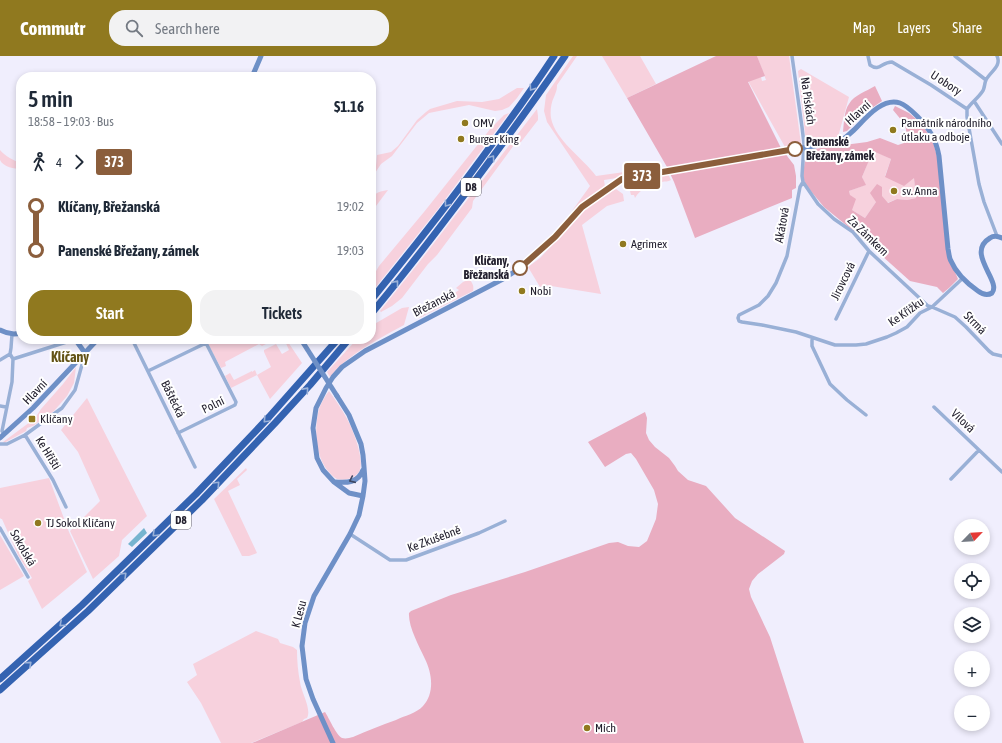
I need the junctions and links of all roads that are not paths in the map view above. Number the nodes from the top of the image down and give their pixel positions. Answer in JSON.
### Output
{"nodes":[{"id":1,"x":261,"y":56,"type":"edge"},
{"id":2,"x":554,"y":56,"type":"edge"},
{"id":3,"x":565,"y":56,"type":"edge"},
{"id":4,"x":792,"y":56,"type":"edge"},
{"id":5,"x":868,"y":56,"type":"edge"},
{"id":6,"x":955,"y":56,"type":"edge"},
{"id":7,"x":997,"y":56,"type":"edge"},
{"id":8,"x":254,"y":72,"type":"edge"},
{"id":9,"x":986,"y":80,"type":"junction"},
{"id":10,"x":974,"y":101,"type":"junction"},
{"id":11,"x":967,"y":109,"type":"junction"},
{"id":12,"x":1002,"y":144,"type":"edge"},
{"id":13,"x":803,"y":148,"type":"junction"},
{"id":14,"x":622,"y":179,"type":"joint"},
{"id":15,"x":803,"y":182,"type":"junction"},
{"id":16,"x":999,"y":237,"type":"edge"},
{"id":17,"x":869,"y":251,"type":"junction"},
{"id":18,"x":994,"y":272,"type":"dead end"},
{"id":19,"x":963,"y":278,"type":"junction"},
{"id":20,"x":999,"y":283,"type":"dead end"},
{"id":21,"x":376,"y":294,"type":"edge"},
{"id":22,"x":932,"y":307,"type":"junction"},
{"id":23,"x":376,"y":308,"type":"edge"},
{"id":24,"x":836,"y":319,"type":"dead end"},
{"id":25,"x":0,"y":330,"type":"edge"},
{"id":26,"x":12,"y":334,"type":"junction"},
{"id":27,"x":16,"y":334,"type":"edge"},
{"id":28,"x":805,"y":335,"type":"joint"},
{"id":29,"x":813,"y":338,"type":"junction"},
{"id":30,"x":60,"y":344,"type":"edge"},
{"id":31,"x":79,"y":344,"type":"edge"},
{"id":32,"x":93,"y":344,"type":"edge"},
{"id":33,"x":135,"y":344,"type":"edge"},
{"id":34,"x":204,"y":344,"type":"edge"},
{"id":35,"x":207,"y":344,"type":"edge"},
{"id":36,"x":304,"y":344,"type":"edge"},
{"id":37,"x":334,"y":344,"type":"edge"},
{"id":38,"x":346,"y":344,"type":"edge"},
{"id":39,"x":85,"y":353,"type":"junction"},
{"id":40,"x":10,"y":354,"type":"junction"},
{"id":41,"x":1002,"y":356,"type":"edge"},
{"id":42,"x":13,"y":359,"type":"junction"},
{"id":43,"x":0,"y":360,"type":"edge"},
{"id":44,"x":148,"y":370,"type":"junction"},
{"id":45,"x":0,"y":406,"type":"edge"},
{"id":46,"x":6,"y":407,"type":"junction"},
{"id":47,"x":934,"y":407,"type":"dead end"},
{"id":48,"x":866,"y":416,"type":"dead end"},
{"id":49,"x":178,"y":433,"type":"junction"},
{"id":50,"x":24,"y":435,"type":"junction"},
{"id":51,"x":2,"y":436,"type":"edge"},
{"id":52,"x":0,"y":444,"type":"edge"},
{"id":53,"x":979,"y":450,"type":"junction"},
{"id":54,"x":364,"y":467,"type":"junction"},
{"id":55,"x":196,"y":468,"type":"dead end"},
{"id":56,"x":1002,"y":472,"type":"edge"},
{"id":57,"x":951,"y":479,"type":"dead end"},
{"id":58,"x":334,"y":482,"type":"junction"},
{"id":59,"x":363,"y":496,"type":"junction"},
{"id":60,"x":66,"y":507,"type":"dead end"},
{"id":61,"x":505,"y":521,"type":"dead end"},
{"id":62,"x":0,"y":528,"type":"edge"},
{"id":63,"x":350,"y":534,"type":"junction"},
{"id":64,"x":28,"y":577,"type":"dead end"},
{"id":65,"x":0,"y":679,"type":"edge"},
{"id":66,"x":0,"y":690,"type":"edge"},
{"id":67,"x":333,"y":743,"type":"edge"}],
"edges":[{"from":1,"to":8,"type":"street"},
{"from":2,"to":21,"type":"highway","number":"D8","one_way":true},
{"from":23,"to":3,"type":"highway","number":"D8","one_way":true},
{"from":4,"to":13,"type":"street","name":"Na Pískách"},
{"from":5,"to":11,"type":"street","name":"U obory"},
{"from":6,"to":9,"type":"street"},
{"from":7,"to":9,"type":"street"},
{"from":9,"to":10,"type":"street"},
{"from":10,"to":11,"type":"street"},
{"from":10,"to":12,"type":"street"},
{"from":11,"to":16,"type":"street","name":"U obory"},
{"from":13,"to":14,"type":"street","name":"Hlavní"},
{"from":13,"to":15,"type":"street"},
{"from":13,"to":19,"type":"street","name":"Hlavní"},
{"from":14,"to":58,"type":"street","name":"Břežanská"},
{"from":15,"to":17,"type":"street","name":"Za Zámkem"},
{"from":15,"to":28,"type":"street","name":"Akátová"},
{"from":16,"to":18,"type":"street"},
{"from":17,"to":22,"type":"street","name":"Za Zámkem"},
{"from":17,"to":24,"type":"street","name":"Jirovcová"},
{"from":19,"to":20,"type":"street","name":"Hlavní"},
{"from":19,"to":22,"type":"street","name":"Ke Křížku"},
{"from":22,"to":29,"type":"street","name":"Ke Křížku"},
{"from":22,"to":41,"type":"street","name":"Strmá"},
{"from":25,"to":26,"type":"street"},
{"from":26,"to":27,"type":"street"},
{"from":26,"to":40,"type":"street"},
{"from":28,"to":29,"type":"street","name":"Ke Křížku"},
{"from":29,"to":48,"type":"street"},
{"from":30,"to":42,"type":"street"},
{"from":31,"to":39,"type":"street"},
{"from":32,"to":39,"type":"street","name":"Hlavní"},
{"from":33,"to":44,"type":"street","name":"Báštěcká"},
{"from":34,"to":44,"type":"street","name":"Polní"},
{"from":35,"to":49,"type":"street","name":"Polní"},
{"from":36,"to":54,"type":"street","bridge":true},
{"from":37,"to":65,"type":"highway","number":"D8","one_way":true},
{"from":66,"to":38,"type":"highway","number":"D8","one_way":true},
{"from":39,"to":50,"type":"street"},
{"from":39,"to":51,"type":"street","name":"Hlavní"},
{"from":40,"to":42,"type":"street"},
{"from":40,"to":43,"type":"street"},
{"from":42,"to":46,"type":"street"},
{"from":44,"to":49,"type":"street","name":"Báštěcká"},
{"from":45,"to":46,"type":"street"},
{"from":46,"to":51,"type":"street"},
{"from":47,"to":53,"type":"street","name":"Vilová"},
{"from":49,"to":55,"type":"street","name":"Báštěcká"},
{"from":50,"to":52,"type":"street","name":"Ke Hřišti"},
{"from":50,"to":60,"type":"street","name":"Ke Hřišti"},
{"from":53,"to":56,"type":"street","name":"Vilová"},
{"from":53,"to":57,"type":"street"},
{"from":54,"to":58,"type":"street","one_way":true},
{"from":54,"to":59,"type":"street"},
{"from":58,"to":59,"type":"street","name":"Břežanská"},
{"from":59,"to":63,"type":"street","name":"K Lesu"},
{"from":61,"to":63,"type":"street","name":"Ke Zkušebně"},
{"from":62,"to":64,"type":"street","name":"Sokolská"},
{"from":63,"to":67,"type":"street","name":"K Lesu"}]}
